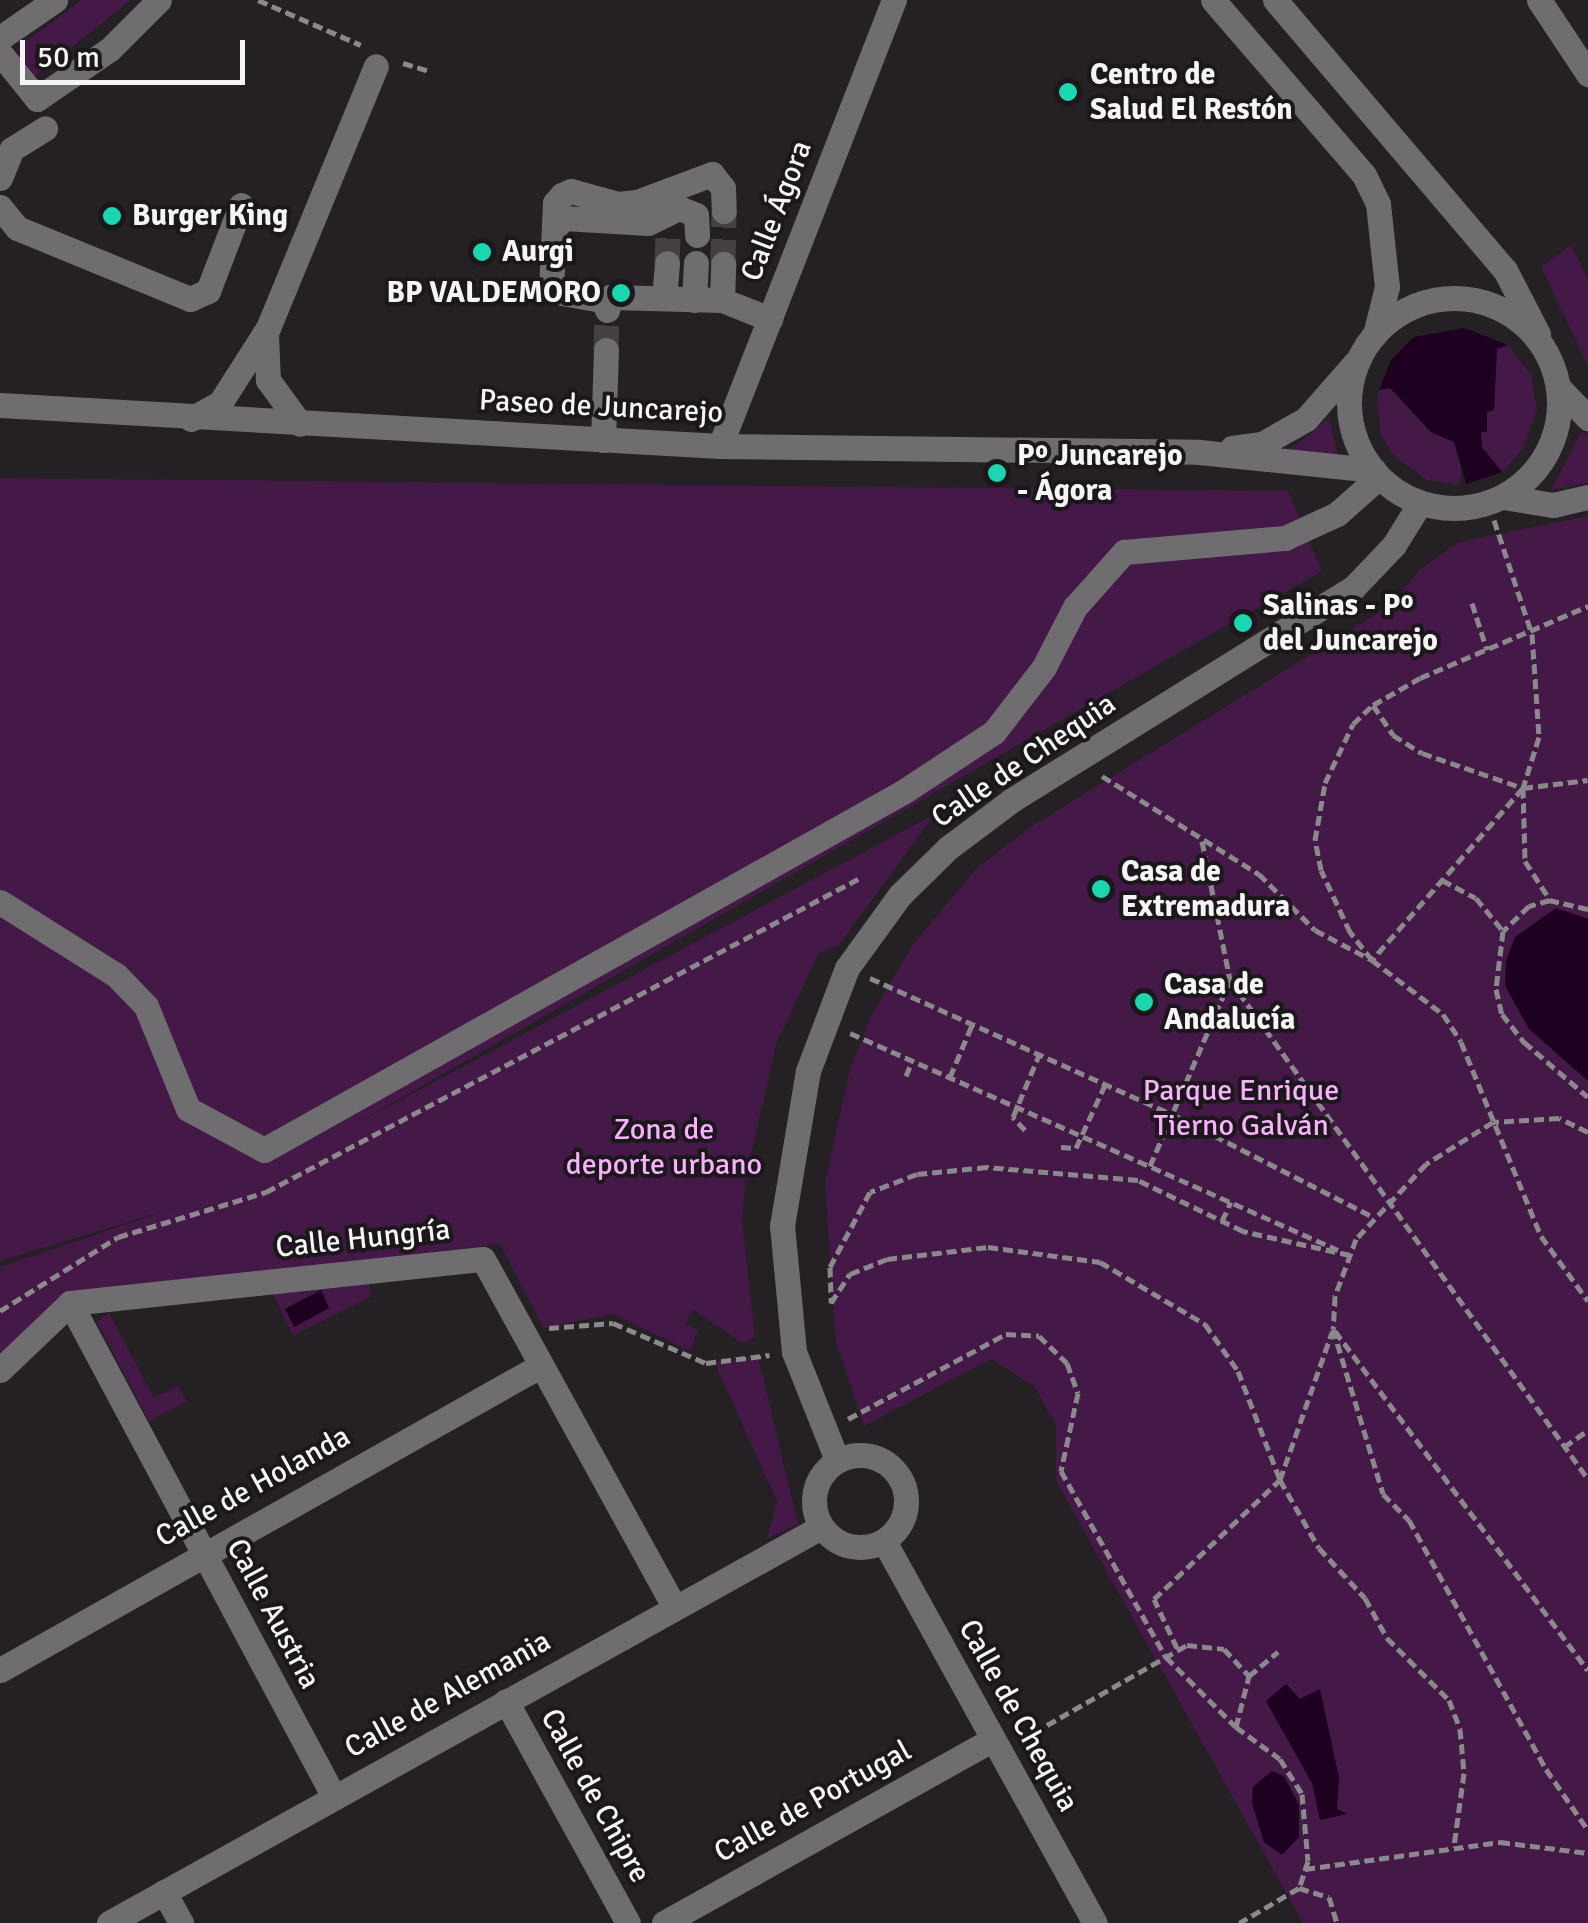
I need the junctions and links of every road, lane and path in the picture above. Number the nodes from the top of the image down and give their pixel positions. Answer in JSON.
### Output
{"nodes":[{"id":1,"x":55,"y":0,"type":"edge"},
{"id":2,"x":159,"y":0,"type":"edge"},
{"id":3,"x":258,"y":0,"type":"edge"},
{"id":4,"x":894,"y":0,"type":"edge"},
{"id":5,"x":1213,"y":0,"type":"edge"},
{"id":6,"x":1275,"y":0,"type":"edge"},
{"id":7,"x":1539,"y":0,"type":"edge"},
{"id":8,"x":0,"y":38,"type":"edge"},
{"id":9,"x":0,"y":53,"type":"edge"},
{"id":10,"x":382,"y":59,"type":"junction"},
{"id":11,"x":429,"y":71,"type":"dead end"},
{"id":12,"x":1588,"y":74,"type":"edge"},
{"id":13,"x":45,"y":128,"type":"dead end"},
{"id":14,"x":0,"y":178,"type":"edge"},
{"id":15,"x":241,"y":206,"type":"dead end"},
{"id":16,"x":0,"y":207,"type":"edge"},
{"id":17,"x":724,"y":211,"type":"tunnel mouth"},
{"id":18,"x":554,"y":228,"type":"junction"},
{"id":19,"x":697,"y":235,"type":"dead end"},
{"id":20,"x":667,"y":263,"type":"tunnel mouth"},
{"id":21,"x":696,"y":264,"type":"tunnel mouth"},
{"id":22,"x":723,"y":264,"type":"tunnel mouth"},
{"id":23,"x":664,"y":298,"type":"junction"},
{"id":24,"x":694,"y":300,"type":"junction"},
{"id":25,"x":722,"y":300,"type":"junction"},
{"id":26,"x":770,"y":319,"type":"junction"},
{"id":27,"x":268,"y":328,"type":"junction"},
{"id":28,"x":1368,"y":345,"type":"junction"},
{"id":29,"x":606,"y":350,"type":"tunnel mouth"},
{"id":30,"x":1546,"y":352,"type":"junction"},
{"id":31,"x":1558,"y":388,"type":"junction"},
{"id":32,"x":0,"y":405,"type":"edge"},
{"id":33,"x":1588,"y":418,"type":"edge"},
{"id":34,"x":191,"y":419,"type":"junction"},
{"id":35,"x":300,"y":424,"type":"junction"},
{"id":36,"x":603,"y":440,"type":"junction"},
{"id":37,"x":720,"y":446,"type":"junction"},
{"id":38,"x":1199,"y":452,"type":"junction"},
{"id":39,"x":1376,"y":473,"type":"junction"},
{"id":40,"x":1588,"y":497,"type":"edge"},
{"id":41,"x":1496,"y":500,"type":"junction"},
{"id":42,"x":1420,"y":503,"type":"junction"},
{"id":43,"x":1472,"y":603,"type":"dead end"},
{"id":44,"x":1588,"y":606,"type":"edge"},
{"id":45,"x":1532,"y":634,"type":"junction"},
{"id":46,"x":1487,"y":650,"type":"junction"},
{"id":47,"x":1373,"y":705,"type":"junction"},
{"id":48,"x":1078,"y":761,"type":"junction"},
{"id":49,"x":1588,"y":780,"type":"edge"},
{"id":50,"x":1523,"y":788,"type":"junction"},
{"id":51,"x":1202,"y":840,"type":"junction"},
{"id":52,"x":862,"y":877,"type":"dead end"},
{"id":53,"x":1442,"y":880,"type":"junction"},
{"id":54,"x":1550,"y":900,"type":"junction"},
{"id":55,"x":0,"y":902,"type":"edge"},
{"id":56,"x":1588,"y":909,"type":"edge"},
{"id":57,"x":1503,"y":931,"type":"junction"},
{"id":58,"x":1372,"y":960,"type":"junction"},
{"id":59,"x":847,"y":968,"type":"junction"},
{"id":60,"x":1230,"y":980,"type":"junction"},
{"id":61,"x":826,"y":1022,"type":"junction"},
{"id":62,"x":972,"y":1025,"type":"junction"},
{"id":63,"x":1038,"y":1055,"type":"junction"},
{"id":64,"x":912,"y":1061,"type":"junction"},
{"id":65,"x":906,"y":1076,"type":"dead end"},
{"id":66,"x":950,"y":1078,"type":"junction"},
{"id":67,"x":1106,"y":1085,"type":"junction"},
{"id":68,"x":1588,"y":1097,"type":"edge"},
{"id":69,"x":1017,"y":1107,"type":"junction"},
{"id":70,"x":1174,"y":1116,"type":"junction"},
{"id":71,"x":1493,"y":1122,"type":"junction"},
{"id":72,"x":1025,"y":1130,"type":"dead end"},
{"id":73,"x":1588,"y":1132,"type":"edge"},
{"id":74,"x":1082,"y":1136,"type":"junction"},
{"id":75,"x":1061,"y":1146,"type":"dead end"},
{"id":76,"x":1150,"y":1166,"type":"junction"},
{"id":77,"x":1231,"y":1202,"type":"junction"},
{"id":78,"x":1390,"y":1202,"type":"junction"},
{"id":79,"x":1373,"y":1217,"type":"junction"},
{"id":80,"x":1222,"y":1221,"type":"junction"},
{"id":81,"x":1350,"y":1255,"type":"junction"},
{"id":82,"x":1588,"y":1301,"type":"edge"},
{"id":83,"x":70,"y":1303,"type":"junction"},
{"id":84,"x":0,"y":1311,"type":"edge"},
{"id":85,"x":1334,"y":1329,"type":"junction"},
{"id":86,"x":521,"y":1331,"type":"junction"},
{"id":87,"x":794,"y":1352,"type":"junction"},
{"id":88,"x":540,"y":1366,"type":"junction"},
{"id":89,"x":0,"y":1370,"type":"edge"},
{"id":90,"x":1588,"y":1430,"type":"edge"},
{"id":91,"x":824,"y":1433,"type":"junction"},
{"id":92,"x":1564,"y":1447,"type":"junction"},
{"id":93,"x":838,"y":1460,"type":"junction"},
{"id":94,"x":1588,"y":1479,"type":"edge"},
{"id":95,"x":1280,"y":1480,"type":"junction"},
{"id":96,"x":821,"y":1528,"type":"junction"},
{"id":97,"x":884,"y":1541,"type":"junction"},
{"id":98,"x":202,"y":1551,"type":"junction"},
{"id":99,"x":674,"y":1606,"type":"junction"},
{"id":100,"x":1176,"y":1648,"type":"junction"},
{"id":101,"x":1278,"y":1652,"type":"dead end"},
{"id":102,"x":1166,"y":1656,"type":"junction"},
{"id":103,"x":0,"y":1670,"type":"edge"},
{"id":104,"x":1588,"y":1670,"type":"edge"},
{"id":105,"x":1249,"y":1676,"type":"junction"},
{"id":106,"x":506,"y":1700,"type":"junction"},
{"id":107,"x":1236,"y":1727,"type":"junction"},
{"id":108,"x":997,"y":1745,"type":"junction"},
{"id":109,"x":334,"y":1797,"type":"junction"},
{"id":110,"x":1588,"y":1830,"type":"edge"},
{"id":111,"x":1454,"y":1846,"type":"junction"},
{"id":112,"x":1588,"y":1854,"type":"edge"},
{"id":113,"x":1305,"y":1869,"type":"junction"},
{"id":114,"x":1299,"y":1888,"type":"junction"},
{"id":115,"x":164,"y":1892,"type":"junction"},
{"id":116,"x":109,"y":1923,"type":"edge"},
{"id":117,"x":181,"y":1923,"type":"edge"},
{"id":118,"x":628,"y":1923,"type":"edge"},
{"id":119,"x":664,"y":1923,"type":"edge"},
{"id":120,"x":1095,"y":1923,"type":"edge"},
{"id":121,"x":1239,"y":1923,"type":"edge"},
{"id":122,"x":1337,"y":1923,"type":"edge"}],
"edges":[{"from":1,"to":8,"type":"street"},
{"from":2,"to":9,"type":"street"},
{"from":3,"to":10,"type":"path"},
{"from":4,"to":26,"type":"street","name":"Calle Ágora"},
{"from":5,"to":28,"type":"street"},
{"from":6,"to":30,"type":"street"},
{"from":7,"to":12,"type":"street"},
{"from":10,"to":11,"type":"path"},
{"from":10,"to":27,"type":"street"},
{"from":13,"to":14,"type":"street"},
{"from":15,"to":16,"type":"street"},
{"from":17,"to":18,"type":"street"},
{"from":18,"to":19,"type":"street"},
{"from":18,"to":23,"type":"street"},
{"from":20,"to":23,"type":"street"},
{"from":21,"to":24,"type":"street"},
{"from":22,"to":25,"type":"street"},
{"from":23,"to":24,"type":"street"},
{"from":24,"to":25,"type":"street"},
{"from":25,"to":26,"type":"street"},
{"from":26,"to":37,"type":"street","name":"Calle Ágora"},
{"from":27,"to":34,"type":"street"},
{"from":27,"to":35,"type":"street"},
{"from":28,"to":30,"type":"street"},
{"from":28,"to":38,"type":"street","name":"Paseo de Juncarejo"},
{"from":28,"to":39,"type":"street"},
{"from":29,"to":36,"type":"street"},
{"from":30,"to":31,"type":"street"},
{"from":31,"to":33,"type":"street"},
{"from":31,"to":41,"type":"street"},
{"from":32,"to":34,"type":"street","name":"Paseo de Juncarejo"},
{"from":34,"to":35,"type":"street","name":"Paseo de Juncarejo"},
{"from":35,"to":36,"type":"street","name":"Paseo de Juncarejo"},
{"from":36,"to":37,"type":"street","name":"Paseo de Juncarejo"},
{"from":37,"to":38,"type":"street","name":"Paseo de Juncarejo"},
{"from":38,"to":39,"type":"street","name":"Paseo de Juncarejo"},
{"from":39,"to":42,"type":"street"},
{"from":39,"to":55,"type":"street"},
{"from":40,"to":41,"type":"street"},
{"from":41,"to":42,"type":"street"},
{"from":41,"to":45,"type":"path"},
{"from":42,"to":48,"type":"street","name":"Calle de Chequia"},
{"from":43,"to":46,"type":"path"},
{"from":44,"to":45,"type":"path"},
{"from":45,"to":46,"type":"path"},
{"from":45,"to":50,"type":"path"},
{"from":46,"to":47,"type":"path"},
{"from":47,"to":50,"type":"path"},
{"from":47,"to":58,"type":"path"},
{"from":48,"to":51,"type":"path"},
{"from":48,"to":59,"type":"street","name":"Calle de Chequia"},
{"from":49,"to":50,"type":"path"},
{"from":50,"to":53,"type":"path"},
{"from":50,"to":54,"type":"path"},
{"from":51,"to":58,"type":"path"},
{"from":51,"to":60,"type":"path"},
{"from":52,"to":84,"type":"path"},
{"from":53,"to":57,"type":"path"},
{"from":53,"to":58,"type":"path"},
{"from":54,"to":56,"type":"path"},
{"from":54,"to":57,"type":"path"},
{"from":57,"to":68,"type":"path"},
{"from":58,"to":71,"type":"path"},
{"from":59,"to":61,"type":"street","name":"Calle de Chequia"},
{"from":59,"to":62,"type":"path"},
{"from":60,"to":70,"type":"path"},
{"from":60,"to":78,"type":"path"},
{"from":61,"to":64,"type":"path"},
{"from":61,"to":87,"type":"street","name":"Calle de Chequia"},
{"from":62,"to":63,"type":"path"},
{"from":62,"to":66,"type":"path"},
{"from":63,"to":67,"type":"path"},
{"from":63,"to":69,"type":"path"},
{"from":64,"to":65,"type":"path"},
{"from":64,"to":66,"type":"path"},
{"from":66,"to":69,"type":"path"},
{"from":67,"to":70,"type":"path"},
{"from":67,"to":74,"type":"path"},
{"from":69,"to":72,"type":"path"},
{"from":69,"to":74,"type":"path"},
{"from":70,"to":76,"type":"path"},
{"from":70,"to":79,"type":"path"},
{"from":71,"to":73,"type":"path"},
{"from":71,"to":78,"type":"path"},
{"from":71,"to":82,"type":"path"},
{"from":74,"to":75,"type":"path"},
{"from":74,"to":76,"type":"path"},
{"from":76,"to":77,"type":"path"},
{"from":77,"to":80,"type":"path"},
{"from":77,"to":81,"type":"path"},
{"from":78,"to":79,"type":"path"},
{"from":78,"to":92,"type":"path"},
{"from":79,"to":81,"type":"path"},
{"from":80,"to":81,"type":"path"},
{"from":80,"to":95,"type":"path"},
{"from":81,"to":85,"type":"path"},
{"from":83,"to":86,"type":"street","name":"Calle Hungría"},
{"from":83,"to":89,"type":"street"},
{"from":83,"to":98,"type":"street","name":"Calle Austria"},
{"from":85,"to":95,"type":"path"},
{"from":85,"to":104,"type":"path"},
{"from":85,"to":110,"type":"path"},
{"from":86,"to":87,"type":"path"},
{"from":86,"to":88,"type":"street","name":"Calle Hungría"},
{"from":87,"to":91,"type":"street","name":"Calle de Chequia"},
{"from":88,"to":98,"type":"street","name":"Calle de Holanda"},
{"from":88,"to":99,"type":"street","name":"Calle Hungría"},
{"from":90,"to":92,"type":"path"},
{"from":91,"to":93,"type":"street","name":"Calle de Chequia"},
{"from":91,"to":102,"type":"path"},
{"from":92,"to":94,"type":"path"},
{"from":93,"to":96,"type":"street"},
{"from":93,"to":97,"type":"street"},
{"from":95,"to":100,"type":"path"},
{"from":95,"to":111,"type":"path"},
{"from":96,"to":97,"type":"street"},
{"from":96,"to":99,"type":"street","name":"Calle de Alemania"},
{"from":97,"to":108,"type":"street","name":"Calle de Chequia"},
{"from":98,"to":103,"type":"street","name":"Calle de Holanda"},
{"from":98,"to":109,"type":"street","name":"Calle Austria"},
{"from":99,"to":106,"type":"street","name":"Calle de Alemania"},
{"from":100,"to":102,"type":"path"},
{"from":100,"to":105,"type":"path"},
{"from":101,"to":105,"type":"path"},
{"from":102,"to":107,"type":"path"},
{"from":102,"to":108,"type":"path"},
{"from":105,"to":107,"type":"path"},
{"from":106,"to":109,"type":"street","name":"Calle de Alemania"},
{"from":106,"to":118,"type":"street","name":"Calle de Chipre"},
{"from":107,"to":113,"type":"path"},
{"from":108,"to":119,"type":"street","name":"Calle de Portugal"},
{"from":108,"to":120,"type":"street","name":"Calle de Chequia"},
{"from":109,"to":115,"type":"street","name":"Calle de Alemania"},
{"from":111,"to":112,"type":"path"},
{"from":111,"to":113,"type":"path"},
{"from":113,"to":114,"type":"path"},
{"from":114,"to":121,"type":"path"},
{"from":114,"to":122,"type":"path"},
{"from":115,"to":116,"type":"street","name":"Calle de Alemania"},
{"from":115,"to":117,"type":"street"}]}
